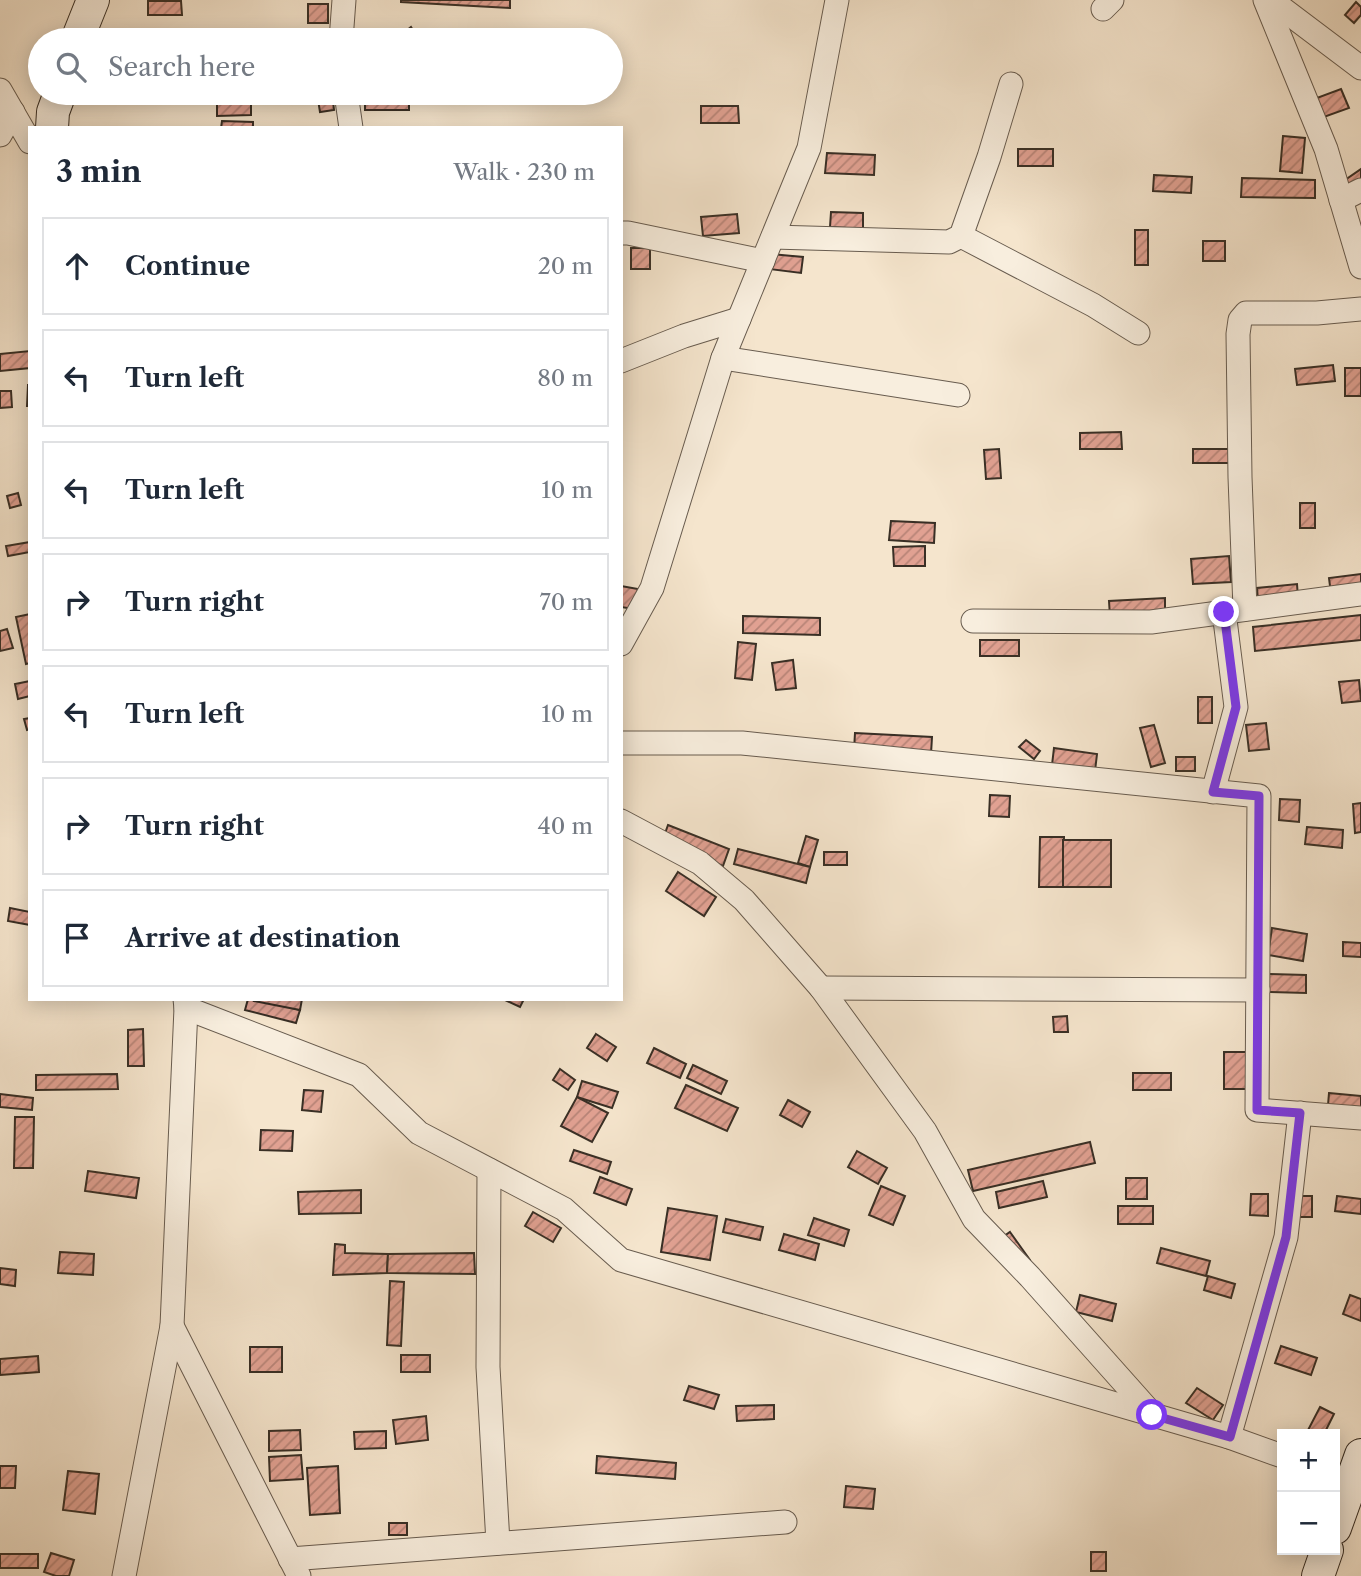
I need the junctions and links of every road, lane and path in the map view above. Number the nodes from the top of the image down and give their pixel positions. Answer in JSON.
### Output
{"nodes":[{"id":1,"x":93,"y":0,"type":"edge"},
{"id":2,"x":344,"y":0,"type":"edge"},
{"id":3,"x":837,"y":0,"type":"edge"},
{"id":4,"x":1265,"y":0,"type":"edge"},
{"id":5,"x":1271,"y":0,"type":"edge"},
{"id":6,"x":82,"y":28,"type":"edge"},
{"id":7,"x":342,"y":28,"type":"edge"},
{"id":8,"x":1361,"y":68,"type":"edge"},
{"id":9,"x":1011,"y":84,"type":"dead end"},
{"id":10,"x":0,"y":90,"type":"edge"},
{"id":11,"x":56,"y":105,"type":"edge"},
{"id":12,"x":348,"y":105,"type":"edge"},
{"id":13,"x":13,"y":112,"type":"junction"},
{"id":14,"x":52,"y":126,"type":"edge"},
{"id":15,"x":351,"y":126,"type":"edge"},
{"id":16,"x":0,"y":135,"type":"edge"},
{"id":17,"x":28,"y":138,"type":"edge"},
{"id":18,"x":1351,"y":195,"type":"edge"},
{"id":19,"x":623,"y":233,"type":"edge"},
{"id":20,"x":961,"y":236,"type":"junction"},
{"id":21,"x":773,"y":237,"type":"junction"},
{"id":22,"x":763,"y":261,"type":"junction"},
{"id":23,"x":1361,"y":267,"type":"edge"},
{"id":24,"x":1361,"y":309,"type":"edge"},
{"id":25,"x":740,"y":319,"type":"junction"},
{"id":26,"x":1138,"y":333,"type":"dead end"},
{"id":27,"x":723,"y":359,"type":"junction"},
{"id":28,"x":623,"y":360,"type":"edge"},
{"id":29,"x":958,"y":395,"type":"dead end"},
{"id":30,"x":1361,"y":594,"type":"edge"},
{"id":31,"x":1235,"y":611,"type":"junction"},
{"id":32,"x":973,"y":621,"type":"dead end"},
{"id":33,"x":623,"y":640,"type":"edge"},
{"id":34,"x":623,"y":743,"type":"edge"},
{"id":35,"x":1213,"y":792,"type":"junction"},
{"id":36,"x":623,"y":822,"type":"edge"},
{"id":37,"x":821,"y":988,"type":"junction"},
{"id":38,"x":1258,"y":990,"type":"junction"},
{"id":39,"x":186,"y":1004,"type":"edge"},
{"id":40,"x":1300,"y":1113,"type":"junction"},
{"id":41,"x":1361,"y":1118,"type":"edge"},
{"id":42,"x":489,"y":1170,"type":"junction"},
{"id":43,"x":172,"y":1326,"type":"junction"},
{"id":44,"x":1152,"y":1415,"type":"junction"},
{"id":45,"x":1230,"y":1437,"type":"junction"},
{"id":46,"x":1277,"y":1454,"type":"edge"},
{"id":47,"x":1352,"y":1474,"type":"edge"},
{"id":48,"x":1340,"y":1512,"type":"edge"},
{"id":49,"x":785,"y":1522,"type":"dead end"},
{"id":50,"x":498,"y":1544,"type":"junction"},
{"id":51,"x":1325,"y":1555,"type":"edge"},
{"id":52,"x":294,"y":1568,"type":"edge"},
{"id":53,"x":124,"y":1576,"type":"edge"},
{"id":54,"x":1318,"y":1576,"type":"edge"}],
"edges":[{"from":1,"to":6,"type":"street"},
{"from":2,"to":7,"type":"street"},
{"from":3,"to":21,"type":"street"},
{"from":4,"to":18,"type":"street"},
{"from":5,"to":8,"type":"street"},
{"from":9,"to":20,"type":"street"},
{"from":10,"to":13,"type":"street"},
{"from":11,"to":14,"type":"street"},
{"from":12,"to":15,"type":"street"},
{"from":13,"to":16,"type":"street"},
{"from":13,"to":17,"type":"street"},
{"from":18,"to":23,"type":"street"},
{"from":19,"to":22,"type":"street"},
{"from":20,"to":21,"type":"street"},
{"from":20,"to":26,"type":"street"},
{"from":21,"to":22,"type":"street"},
{"from":22,"to":25,"type":"street"},
{"from":24,"to":31,"type":"street"},
{"from":25,"to":27,"type":"street"},
{"from":25,"to":28,"type":"street"},
{"from":27,"to":29,"type":"street"},
{"from":27,"to":33,"type":"street"},
{"from":30,"to":31,"type":"street"},
{"from":31,"to":32,"type":"street"},
{"from":31,"to":35,"type":"street"},
{"from":34,"to":35,"type":"street"},
{"from":35,"to":38,"type":"street"},
{"from":36,"to":37,"type":"street"},
{"from":37,"to":38,"type":"street"},
{"from":37,"to":44,"type":"street"},
{"from":38,"to":40,"type":"street"},
{"from":39,"to":42,"type":"street"},
{"from":39,"to":43,"type":"street"},
{"from":40,"to":41,"type":"street"},
{"from":40,"to":45,"type":"street"},
{"from":42,"to":44,"type":"street"},
{"from":42,"to":50,"type":"street"},
{"from":43,"to":52,"type":"street"},
{"from":43,"to":53,"type":"street"},
{"from":44,"to":45,"type":"street"},
{"from":45,"to":46,"type":"street"},
{"from":47,"to":48,"type":"street"},
{"from":49,"to":50,"type":"street"},
{"from":50,"to":52,"type":"street"},
{"from":51,"to":54,"type":"street"}]}
